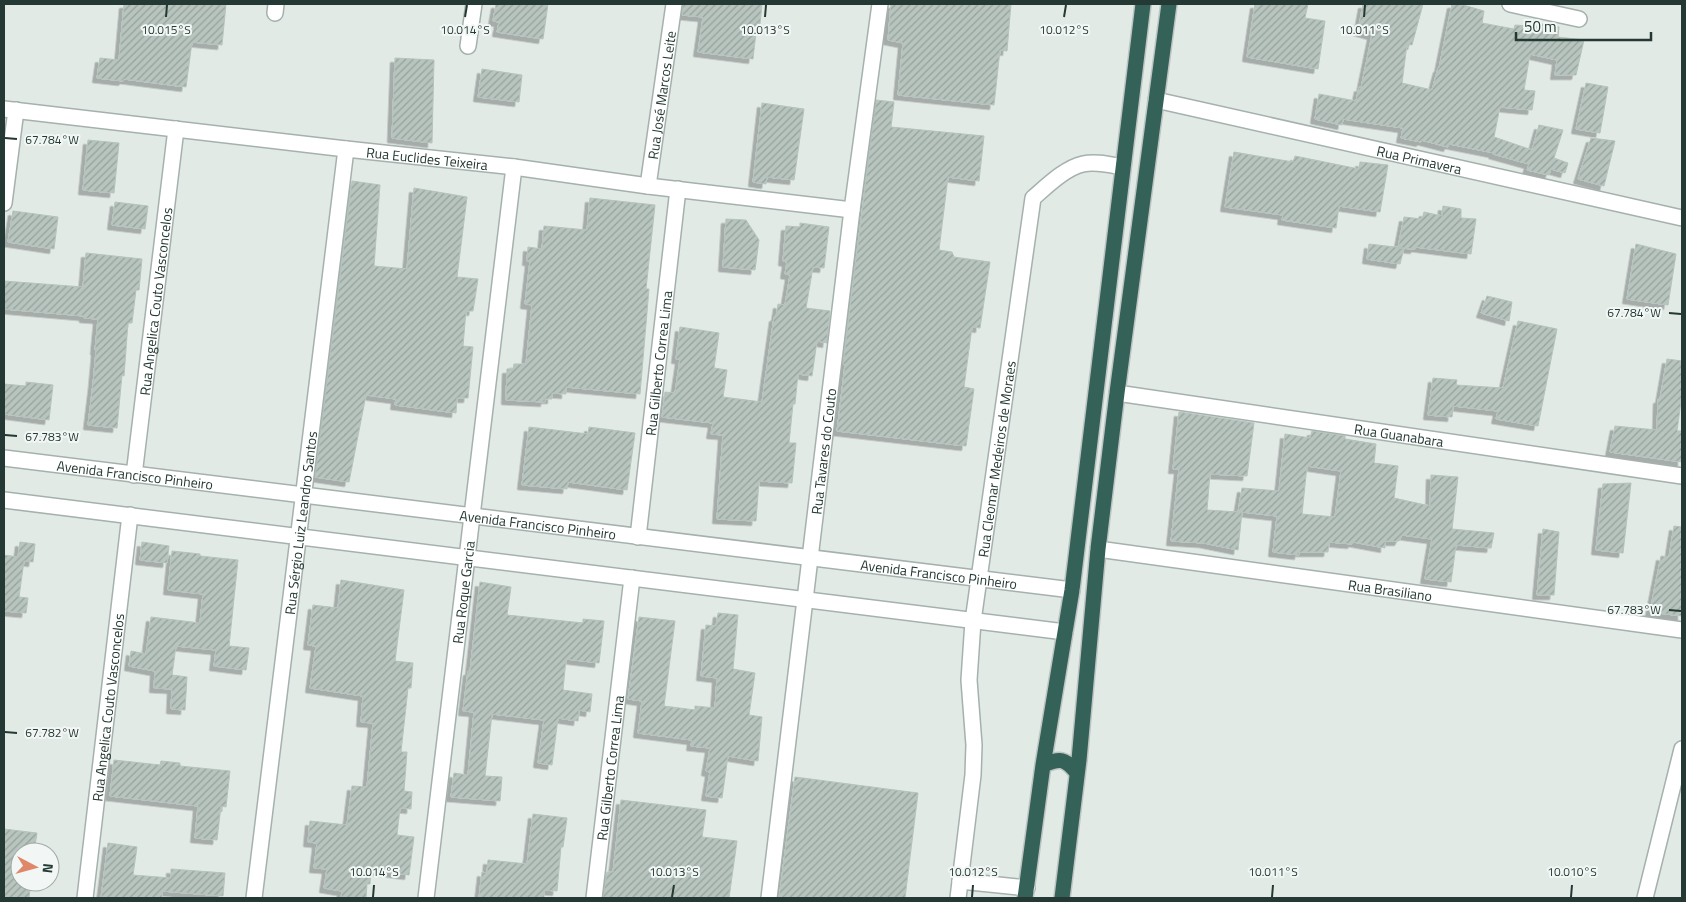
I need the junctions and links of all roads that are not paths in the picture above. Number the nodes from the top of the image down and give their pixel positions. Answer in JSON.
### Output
{"nodes":[{"id":1,"x":474,"y":4,"type":"edge"},
{"id":2,"x":674,"y":4,"type":"edge"},
{"id":3,"x":880,"y":4,"type":"edge"},
{"id":4,"x":1143,"y":4,"type":"edge"},
{"id":5,"x":1169,"y":4,"type":"edge"},
{"id":6,"x":1510,"y":4,"type":"edge"},
{"id":7,"x":1578,"y":19,"type":"dead end"},
{"id":8,"x":468,"y":46,"type":"dead end"},
{"id":9,"x":1156,"y":100,"type":"junction"},
{"id":10,"x":10,"y":110,"type":"edge"},
{"id":11,"x":176,"y":129,"type":"junction"},
{"id":12,"x":346,"y":149,"type":"junction"},
{"id":13,"x":514,"y":167,"type":"junction"},
{"id":14,"x":1123,"y":167,"type":"junction"},
{"id":15,"x":648,"y":186,"type":"junction"},
{"id":16,"x":678,"y":189,"type":"junction"},
{"id":17,"x":4,"y":203,"type":"edge"},
{"id":18,"x":852,"y":210,"type":"junction"},
{"id":19,"x":1682,"y":218,"type":"edge"},
{"id":20,"x":1117,"y":392,"type":"junction"},
{"id":21,"x":4,"y":458,"type":"edge"},
{"id":22,"x":134,"y":475,"type":"junction"},
{"id":23,"x":1682,"y":476,"type":"edge"},
{"id":24,"x":303,"y":495,"type":"junction"},
{"id":25,"x":4,"y":500,"type":"edge"},
{"id":26,"x":130,"y":515,"type":"junction"},
{"id":27,"x":471,"y":516,"type":"junction"},
{"id":28,"x":298,"y":536,"type":"junction"},
{"id":29,"x":638,"y":537,"type":"junction"},
{"id":30,"x":1098,"y":549,"type":"junction"},
{"id":31,"x":466,"y":557,"type":"junction"},
{"id":32,"x":809,"y":558,"type":"junction"},
{"id":33,"x":632,"y":578,"type":"junction"},
{"id":34,"x":979,"y":578,"type":"junction"},
{"id":35,"x":1072,"y":590,"type":"junction"},
{"id":36,"x":804,"y":600,"type":"junction"},
{"id":37,"x":973,"y":621,"type":"junction"},
{"id":38,"x":1682,"y":630,"type":"edge"},
{"id":39,"x":1065,"y":632,"type":"junction"},
{"id":40,"x":1682,"y":750,"type":"edge"},
{"id":41,"x":1043,"y":764,"type":"junction"},
{"id":42,"x":1680,"y":772,"type":"edge"},
{"id":43,"x":1077,"y":773,"type":"junction"},
{"id":44,"x":960,"y":881,"type":"junction"},
{"id":45,"x":1026,"y":893,"type":"edge"},
{"id":46,"x":85,"y":898,"type":"edge"},
{"id":47,"x":254,"y":898,"type":"edge"},
{"id":48,"x":426,"y":898,"type":"edge"},
{"id":49,"x":594,"y":898,"type":"edge"},
{"id":50,"x":769,"y":898,"type":"edge"},
{"id":51,"x":958,"y":898,"type":"edge"},
{"id":52,"x":1062,"y":898,"type":"edge"},
{"id":53,"x":1645,"y":898,"type":"edge"}],
"edges":[{"from":1,"to":8,"type":"street"},
{"from":2,"to":15,"type":"street","name":"Rua José Marcos Leite"},
{"from":3,"to":18,"type":"street","name":"Rua Tavares do Couto"},
{"from":4,"to":14,"type":"highway"},
{"from":5,"to":9,"type":"highway"},
{"from":6,"to":7,"type":"street"},
{"from":9,"to":19,"type":"street","name":"Rua Primavera"},
{"from":9,"to":20,"type":"highway"},
{"from":10,"to":11,"type":"street","name":"Rua Euclides Teixeira"},
{"from":10,"to":17,"type":"street"},
{"from":11,"to":12,"type":"street","name":"Rua Euclides Teixeira"},
{"from":11,"to":22,"type":"street","name":"Rua Angelica Couto Vasconcelos"},
{"from":12,"to":13,"type":"street","name":"Rua Euclides Teixeira"},
{"from":12,"to":24,"type":"street","name":"Rua Sérgio Luiz Leandro Santos"},
{"from":13,"to":15,"type":"street","name":"Rua Euclides Teixeira"},
{"from":13,"to":27,"type":"street","name":"Rua Roque Garcia"},
{"from":14,"to":34,"type":"street","name":"Rua Cleomar Medeiros de Moraes"},
{"from":14,"to":35,"type":"highway"},
{"from":15,"to":16,"type":"street","name":"Rua Euclides Teixeira"},
{"from":16,"to":18,"type":"street","name":"Rua Euclides Teixeira"},
{"from":16,"to":29,"type":"street","name":"Rua Gilberto Correa Lima"},
{"from":18,"to":32,"type":"street","name":"Rua Tavares do Couto"},
{"from":20,"to":23,"type":"street","name":"Rua Guanabara"},
{"from":20,"to":30,"type":"highway"},
{"from":21,"to":22,"type":"street","name":"Avenida Francisco Pinheiro"},
{"from":22,"to":24,"type":"street","name":"Avenida Francisco Pinheiro"},
{"from":24,"to":27,"type":"street","name":"Avenida Francisco Pinheiro"},
{"from":24,"to":28,"type":"street","name":"Rua Sérgio Luiz Leandro Santos"},
{"from":25,"to":26,"type":"street"},
{"from":26,"to":28,"type":"street"},
{"from":26,"to":46,"type":"street","name":"Rua Angelica Couto Vasconcelos"},
{"from":27,"to":29,"type":"street","name":"Avenida Francisco Pinheiro"},
{"from":27,"to":31,"type":"street","name":"Rua Roque Garcia"},
{"from":28,"to":31,"type":"street"},
{"from":28,"to":47,"type":"street","name":"Rua Sérgio Luiz Leandro Santos"},
{"from":29,"to":32,"type":"street","name":"Avenida Francisco Pinheiro"},
{"from":30,"to":38,"type":"street","name":"Rua Brasiliano"},
{"from":30,"to":43,"type":"highway"},
{"from":31,"to":33,"type":"street"},
{"from":31,"to":48,"type":"street","name":"Rua Roque Garcia"},
{"from":32,"to":34,"type":"street","name":"Avenida Francisco Pinheiro"},
{"from":32,"to":36,"type":"street","name":"Rua Tavares do Couto"},
{"from":33,"to":36,"type":"street"},
{"from":33,"to":49,"type":"street","name":"Rua Gilberto Correa Lima"},
{"from":34,"to":35,"type":"street","name":"Avenida Francisco Pinheiro"},
{"from":34,"to":37,"type":"street","name":"Rua Cleomar Medeiros de Moraes"},
{"from":35,"to":39,"type":"highway"},
{"from":36,"to":37,"type":"street"},
{"from":36,"to":50,"type":"street","name":"Rua Tavares do Couto"},
{"from":37,"to":39,"type":"street"},
{"from":37,"to":44,"type":"street","name":"Rua Cleomar Medeiros de Moraes"},
{"from":39,"to":41,"type":"highway"},
{"from":40,"to":42,"type":"street"},
{"from":41,"to":43,"type":"highway"},
{"from":41,"to":45,"type":"highway"},
{"from":42,"to":53,"type":"street"},
{"from":43,"to":52,"type":"highway"},
{"from":44,"to":45,"type":"street"},
{"from":44,"to":51,"type":"street","name":"Rua Cleomar Medeiros de Moraes"}]}
